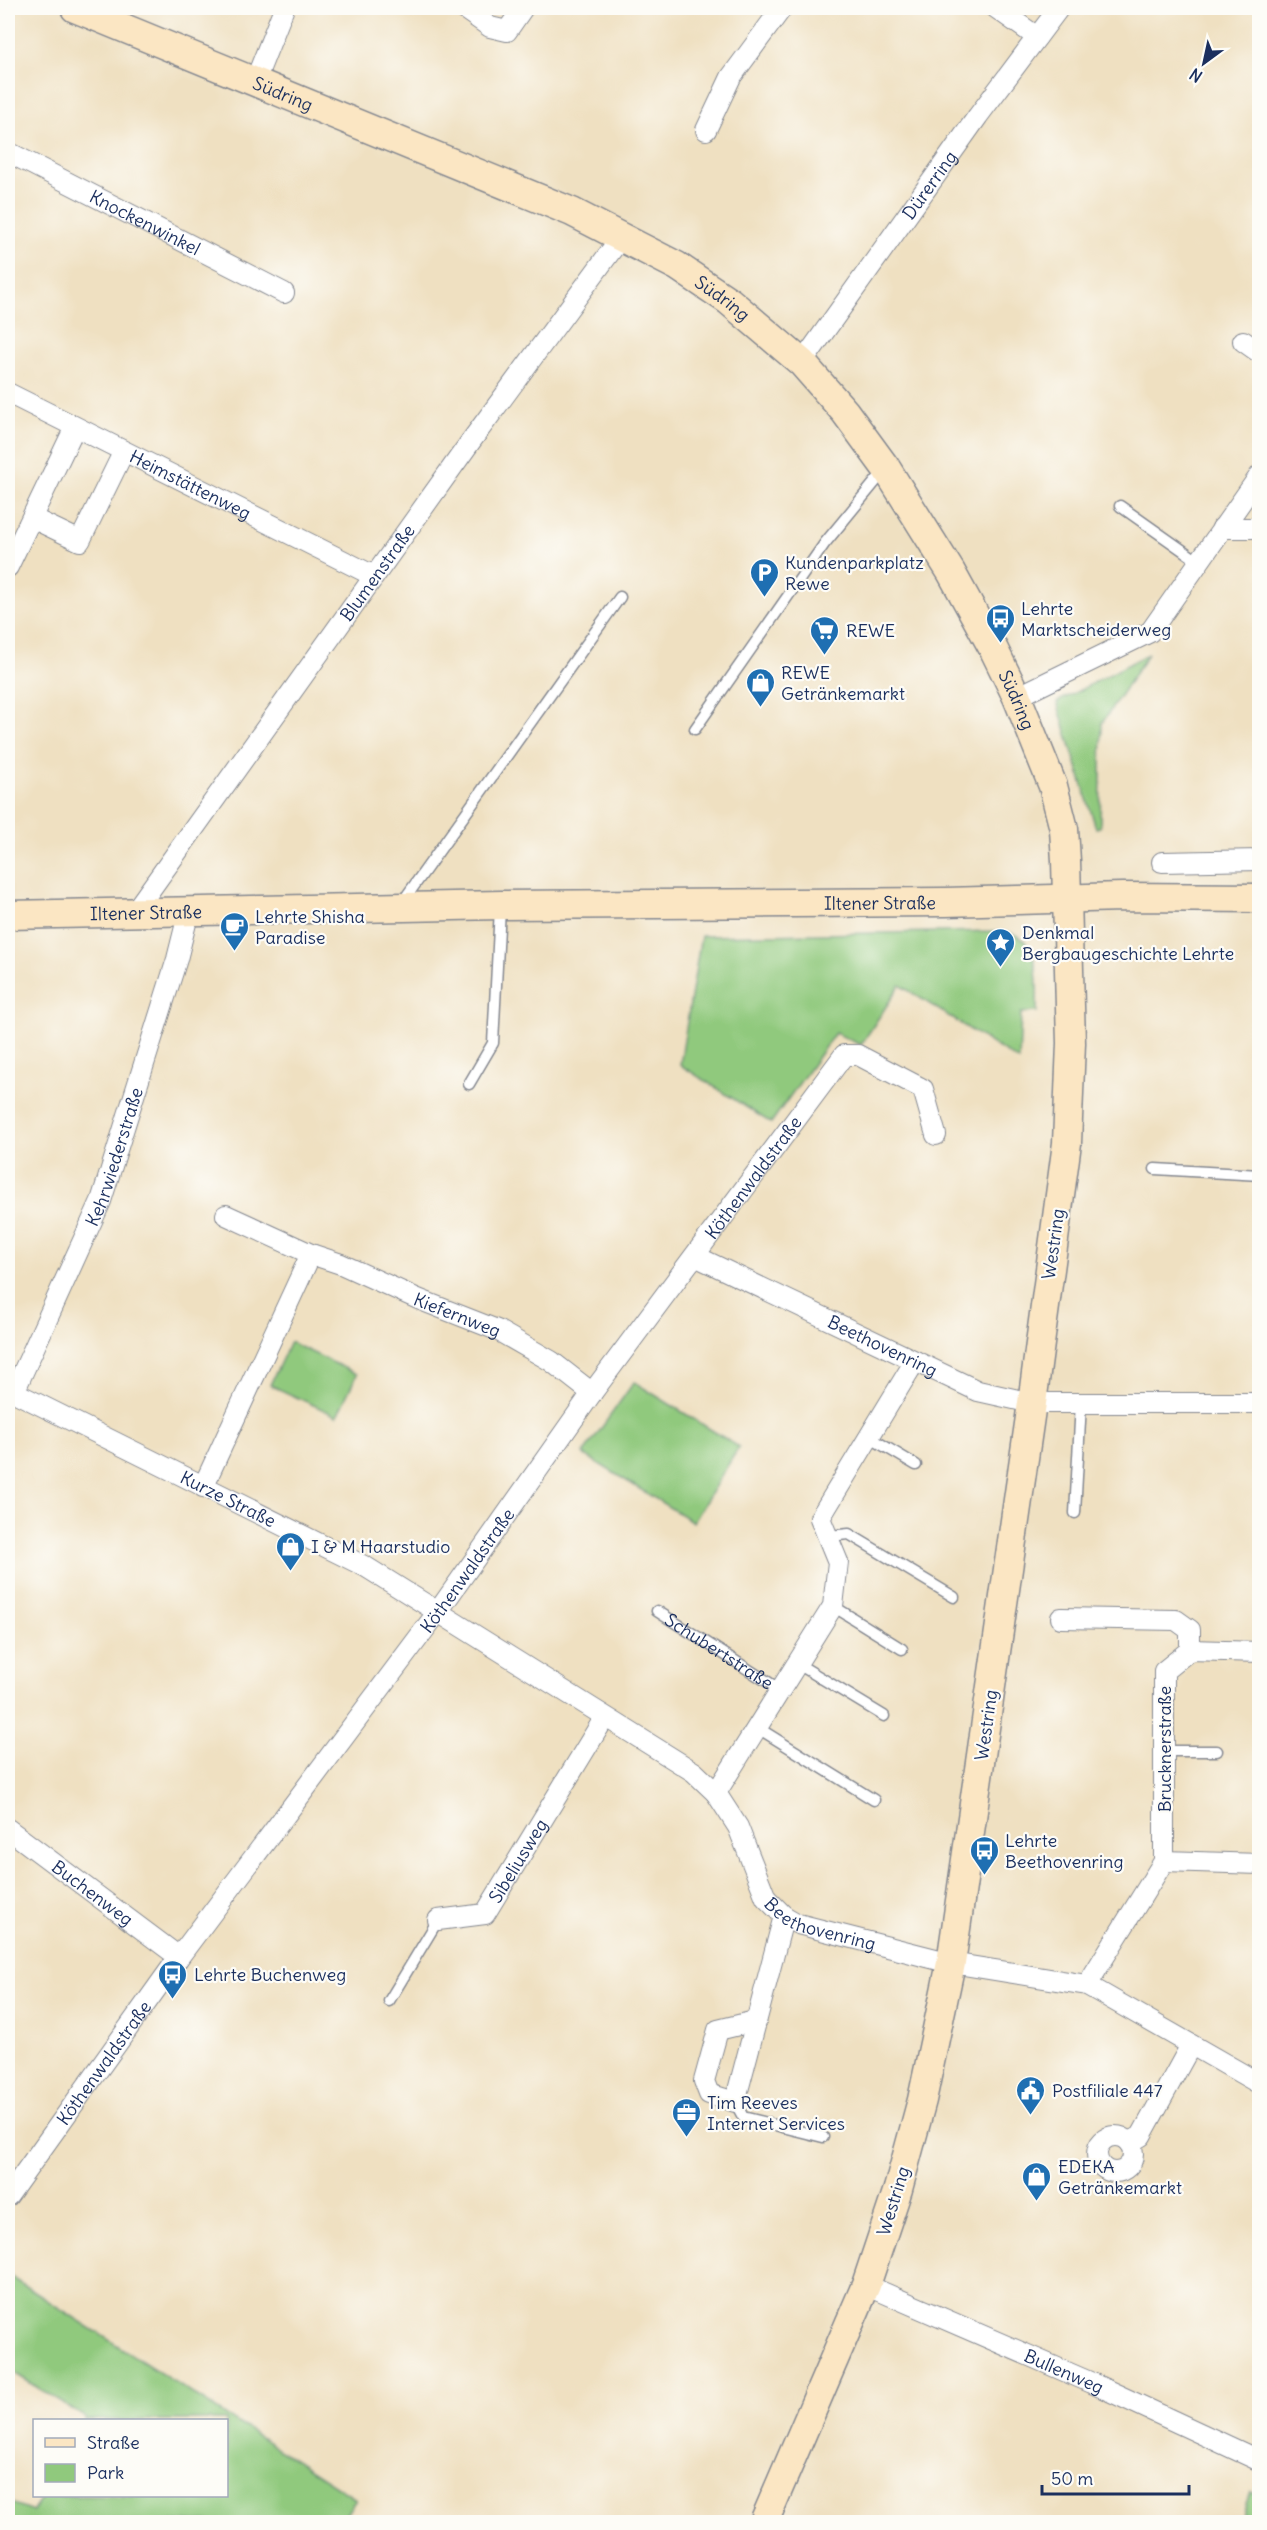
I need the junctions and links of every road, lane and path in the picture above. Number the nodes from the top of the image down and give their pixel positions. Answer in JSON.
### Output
{"nodes":[{"id":1,"x":75,"y":8,"type":"edge"},
{"id":2,"x":284,"y":8,"type":"edge"},
{"id":3,"x":463,"y":8,"type":"edge"},
{"id":4,"x":524,"y":8,"type":"edge"},
{"id":5,"x":782,"y":8,"type":"edge"},
{"id":6,"x":996,"y":8,"type":"edge"},
{"id":7,"x":1059,"y":8,"type":"edge"},
{"id":8,"x":1037,"y":36,"type":"junction"},
{"id":9,"x":255,"y":81,"type":"junction"},
{"id":10,"x":706,"y":130,"type":"dead end"},
{"id":11,"x":8,"y":152,"type":"edge"},
{"id":12,"x":622,"y":236,"type":"junction"},
{"id":13,"x":284,"y":293,"type":"dead end"},
{"id":14,"x":1243,"y":341,"type":"dead end"},
{"id":15,"x":1260,"y":353,"type":"edge"},
{"id":16,"x":802,"y":363,"type":"junction"},
{"id":17,"x":8,"y":393,"type":"edge"},
{"id":18,"x":75,"y":428,"type":"junction"},
{"id":19,"x":123,"y":453,"type":"junction"},
{"id":20,"x":886,"y":468,"type":"junction"},
{"id":21,"x":1260,"y":475,"type":"edge"},
{"id":22,"x":1120,"y":506,"type":"dead end"},
{"id":23,"x":32,"y":518,"type":"junction"},
{"id":24,"x":1222,"y":528,"type":"junction"},
{"id":25,"x":1260,"y":528,"type":"edge"},
{"id":26,"x":1198,"y":561,"type":"junction"},
{"id":27,"x":8,"y":567,"type":"edge"},
{"id":28,"x":374,"y":576,"type":"junction"},
{"id":29,"x":620,"y":597,"type":"dead end"},
{"id":30,"x":1017,"y":697,"type":"junction"},
{"id":31,"x":695,"y":729,"type":"dead end"},
{"id":32,"x":1260,"y":860,"type":"edge"},
{"id":33,"x":1162,"y":862,"type":"dead end"},
{"id":34,"x":1066,"y":898,"type":"junction"},
{"id":35,"x":1260,"y":898,"type":"edge"},
{"id":36,"x":501,"y":904,"type":"junction"},
{"id":37,"x":399,"y":906,"type":"junction"},
{"id":38,"x":135,"y":911,"type":"junction"},
{"id":39,"x":189,"y":911,"type":"junction"},
{"id":40,"x":8,"y":915,"type":"edge"},
{"id":41,"x":470,"y":1084,"type":"dead end"},
{"id":42,"x":936,"y":1135,"type":"dead end"},
{"id":43,"x":1155,"y":1169,"type":"dead end"},
{"id":44,"x":1260,"y":1175,"type":"edge"},
{"id":45,"x":226,"y":1215,"type":"dead end"},
{"id":46,"x":311,"y":1254,"type":"junction"},
{"id":47,"x":695,"y":1256,"type":"junction"},
{"id":48,"x":915,"y":1361,"type":"junction"},
{"id":49,"x":592,"y":1393,"type":"junction"},
{"id":50,"x":10,"y":1394,"type":"edge"},
{"id":51,"x":1032,"y":1403,"type":"junction"},
{"id":52,"x":1081,"y":1403,"type":"junction"},
{"id":53,"x":1260,"y":1403,"type":"edge"},
{"id":54,"x":869,"y":1437,"type":"junction"},
{"id":55,"x":916,"y":1466,"type":"dead end"},
{"id":56,"x":203,"y":1487,"type":"junction"},
{"id":57,"x":1075,"y":1513,"type":"dead end"},
{"id":58,"x":829,"y":1536,"type":"junction"},
{"id":59,"x":954,"y":1597,"type":"dead end"},
{"id":60,"x":833,"y":1606,"type":"junction"},
{"id":61,"x":657,"y":1611,"type":"dead end"},
{"id":62,"x":437,"y":1613,"type":"junction"},
{"id":63,"x":1061,"y":1618,"type":"dead end"},
{"id":64,"x":902,"y":1650,"type":"dead end"},
{"id":65,"x":1190,"y":1650,"type":"junction"},
{"id":66,"x":1260,"y":1652,"type":"edge"},
{"id":67,"x":798,"y":1664,"type":"junction"},
{"id":68,"x":782,"y":1690,"type":"junction"},
{"id":69,"x":884,"y":1716,"type":"dead end"},
{"id":70,"x":606,"y":1717,"type":"junction"},
{"id":71,"x":758,"y":1728,"type":"junction"},
{"id":72,"x":1163,"y":1751,"type":"junction"},
{"id":73,"x":1217,"y":1751,"type":"dead end"},
{"id":74,"x":716,"y":1793,"type":"junction"},
{"id":75,"x":874,"y":1800,"type":"dead end"},
{"id":76,"x":8,"y":1829,"type":"edge"},
{"id":77,"x":1164,"y":1861,"type":"junction"},
{"id":78,"x":1260,"y":1864,"type":"edge"},
{"id":79,"x":784,"y":1916,"type":"junction"},
{"id":80,"x":438,"y":1920,"type":"joint"},
{"id":81,"x":179,"y":1957,"type":"junction"},
{"id":82,"x":951,"y":1963,"type":"junction"},
{"id":83,"x":1087,"y":1985,"type":"junction"},
{"id":84,"x":389,"y":2001,"type":"dead end"},
{"id":85,"x":755,"y":2021,"type":"junction"},
{"id":86,"x":1191,"y":2045,"type":"junction"},
{"id":87,"x":1260,"y":2085,"type":"edge"},
{"id":88,"x":735,"y":2102,"type":"junction"},
{"id":89,"x":823,"y":2137,"type":"dead end"},
{"id":90,"x":1129,"y":2143,"type":"dead end"},
{"id":91,"x":8,"y":2196,"type":"edge"},
{"id":92,"x":866,"y":2285,"type":"junction"},
{"id":93,"x":1260,"y":2461,"type":"edge"},
{"id":94,"x":764,"y":2523,"type":"edge"}],
"edges":[{"from":1,"to":9,"type":"street","name":"Südring"},
{"from":2,"to":9,"type":"street"},
{"from":3,"to":4,"type":"street"},
{"from":5,"to":10,"type":"street"},
{"from":6,"to":8,"type":"street"},
{"from":7,"to":8,"type":"street","name":"Dürerring"},
{"from":8,"to":16,"type":"street","name":"Dürerring"},
{"from":9,"to":12,"type":"street","name":"Südring"},
{"from":11,"to":13,"type":"street","name":"Knockenwinkel"},
{"from":12,"to":16,"type":"street","name":"Südring"},
{"from":12,"to":28,"type":"street","name":"Blumenstraße"},
{"from":14,"to":15,"type":"street"},
{"from":16,"to":20,"type":"street","name":"Südring"},
{"from":17,"to":18,"type":"street","name":"Heimstättenweg"},
{"from":18,"to":19,"type":"street","name":"Heimstättenweg"},
{"from":18,"to":23,"type":"street"},
{"from":19,"to":23,"type":"street"},
{"from":19,"to":28,"type":"street","name":"Heimstättenweg"},
{"from":20,"to":30,"type":"street","name":"Südring"},
{"from":20,"to":31,"type":"lane"},
{"from":21,"to":24,"type":"street"},
{"from":22,"to":26,"type":"lane"},
{"from":23,"to":27,"type":"street"},
{"from":24,"to":25,"type":"street"},
{"from":24,"to":26,"type":"street"},
{"from":26,"to":30,"type":"street"},
{"from":28,"to":38,"type":"street","name":"Blumenstraße"},
{"from":29,"to":37,"type":"lane"},
{"from":30,"to":34,"type":"street","name":"Südring"},
{"from":32,"to":33,"type":"street"},
{"from":34,"to":35,"type":"street","name":"Iltener Straße"},
{"from":34,"to":36,"type":"street","name":"Iltener Straße"},
{"from":34,"to":51,"type":"street","name":"Westring"},
{"from":36,"to":37,"type":"street","name":"Iltener Straße"},
{"from":36,"to":41,"type":"lane"},
{"from":37,"to":39,"type":"street","name":"Iltener Straße"},
{"from":38,"to":39,"type":"street","name":"Iltener Straße"},
{"from":38,"to":40,"type":"street","name":"Iltener Straße"},
{"from":39,"to":50,"type":"street","name":"Kehrwiederstraße"},
{"from":42,"to":47,"type":"street","name":"Köthenwaldstraße"},
{"from":43,"to":44,"type":"lane"},
{"from":45,"to":46,"type":"street","name":"Kiefernweg"},
{"from":46,"to":49,"type":"street","name":"Kiefernweg"},
{"from":46,"to":56,"type":"street"},
{"from":47,"to":48,"type":"street","name":"Beethovenring"},
{"from":47,"to":49,"type":"street","name":"Köthenwaldstraße"},
{"from":48,"to":51,"type":"street","name":"Beethovenring"},
{"from":48,"to":54,"type":"street","name":"Schubertstraße"},
{"from":49,"to":62,"type":"street","name":"Köthenwaldstraße"},
{"from":50,"to":56,"type":"street","name":"Kurze Straße"},
{"from":51,"to":52,"type":"street","name":"Beethovenring"},
{"from":51,"to":82,"type":"street","name":"Westring"},
{"from":52,"to":53,"type":"street","name":"Beethovenring"},
{"from":52,"to":57,"type":"lane"},
{"from":54,"to":55,"type":"lane"},
{"from":54,"to":58,"type":"street","name":"Schubertstraße"},
{"from":56,"to":62,"type":"street","name":"Kurze Straße"},
{"from":58,"to":59,"type":"lane"},
{"from":58,"to":60,"type":"street","name":"Schubertstraße"},
{"from":60,"to":64,"type":"lane"},
{"from":60,"to":67,"type":"street","name":"Schubertstraße"},
{"from":61,"to":68,"type":"lane","name":"Schubertstraße"},
{"from":62,"to":70,"type":"street","name":"Beethovenring"},
{"from":62,"to":81,"type":"street","name":"Köthenwaldstraße"},
{"from":63,"to":65,"type":"street"},
{"from":65,"to":66,"type":"street"},
{"from":65,"to":72,"type":"street","name":"Brucknerstraße"},
{"from":67,"to":68,"type":"street","name":"Schubertstraße"},
{"from":67,"to":69,"type":"lane","name":"Schubertstraße"},
{"from":68,"to":71,"type":"street","name":"Schubertstraße"},
{"from":70,"to":74,"type":"street","name":"Beethovenring"},
{"from":70,"to":80,"type":"street","name":"Sibeliusweg"},
{"from":71,"to":74,"type":"street","name":"Schubertstraße"},
{"from":71,"to":75,"type":"lane"},
{"from":72,"to":73,"type":"lane"},
{"from":72,"to":77,"type":"street","name":"Brucknerstraße"},
{"from":74,"to":79,"type":"street","name":"Beethovenring"},
{"from":76,"to":81,"type":"street","name":"Buchenweg"},
{"from":77,"to":78,"type":"street"},
{"from":77,"to":83,"type":"street"},
{"from":79,"to":82,"type":"street","name":"Beethovenring"},
{"from":79,"to":85,"type":"street"},
{"from":80,"to":84,"type":"lane","name":"Sibeliusweg"},
{"from":81,"to":91,"type":"street","name":"Köthenwaldstraße"},
{"from":82,"to":83,"type":"street","name":"Beethovenring"},
{"from":82,"to":92,"type":"street","name":"Westring"},
{"from":83,"to":86,"type":"street","name":"Beethovenring"},
{"from":85,"to":88,"type":"street"},
{"from":85,"to":88,"type":"street"},
{"from":86,"to":87,"type":"street","name":"Beethovenring"},
{"from":86,"to":90,"type":"street"},
{"from":88,"to":89,"type":"lane"},
{"from":92,"to":93,"type":"street","name":"Bullenweg"},
{"from":92,"to":94,"type":"street","name":"Westring"}]}
